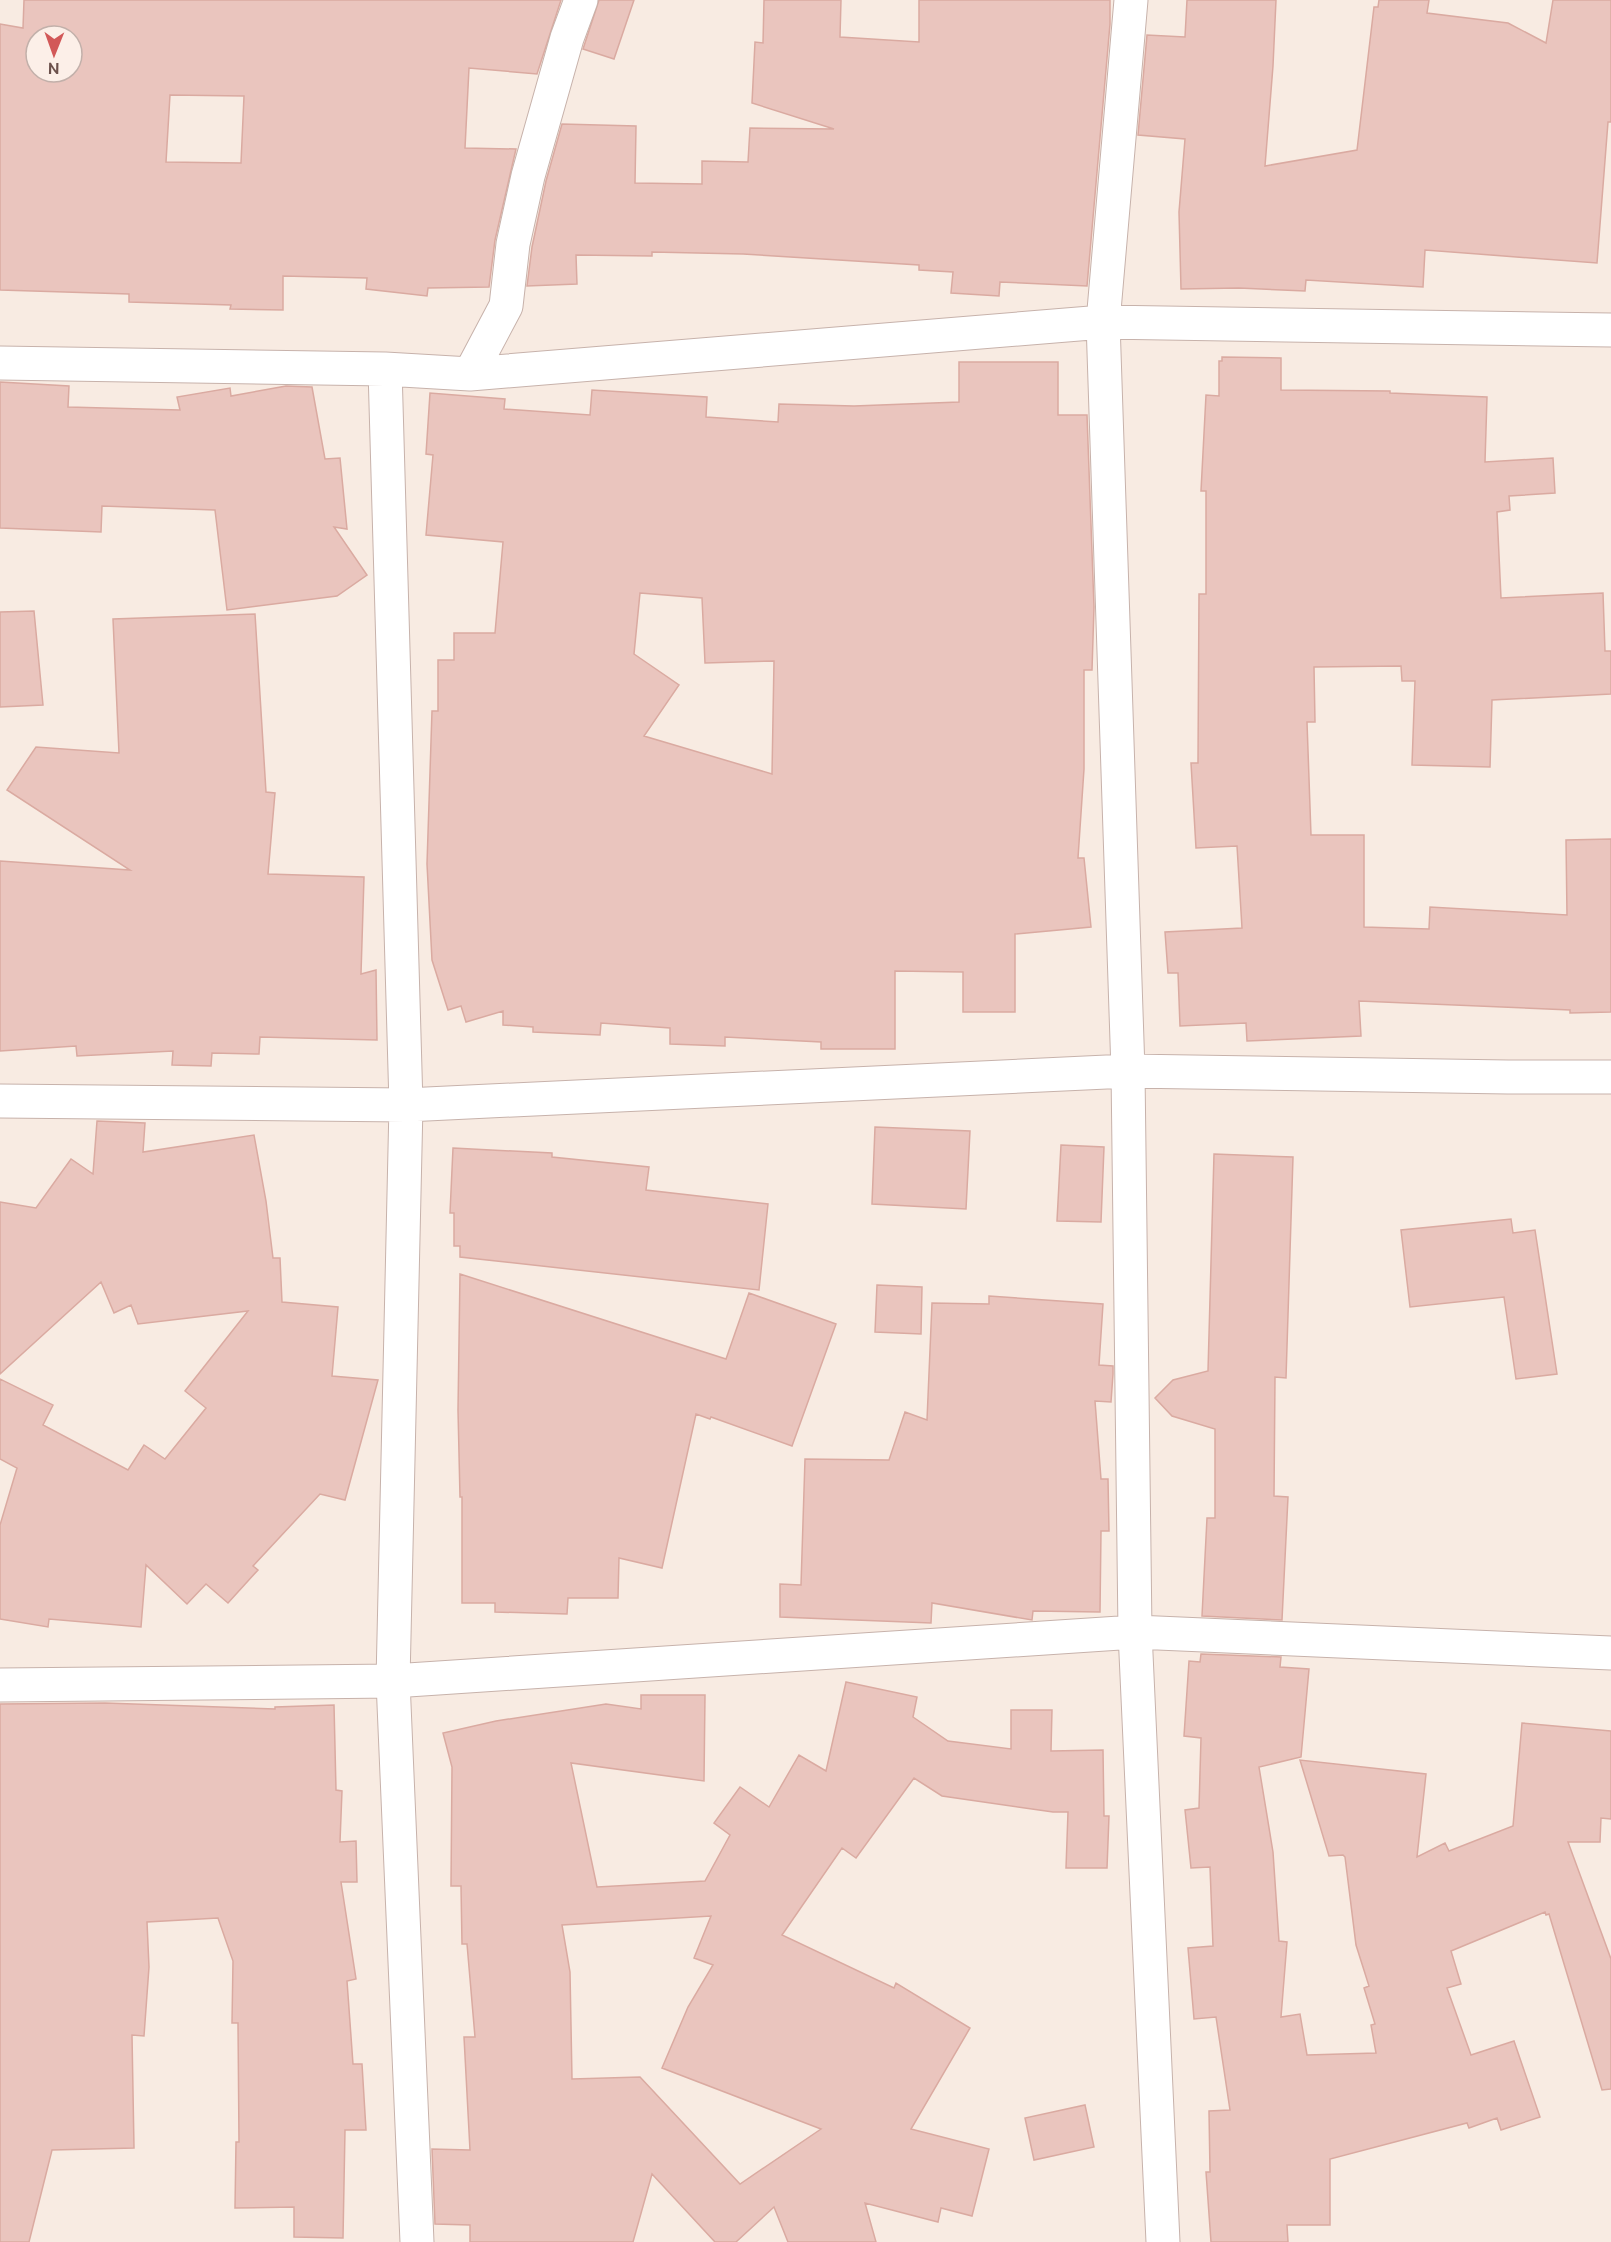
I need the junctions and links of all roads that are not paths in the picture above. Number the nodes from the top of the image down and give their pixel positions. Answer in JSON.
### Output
{"nodes":[{"id":1,"x":581,"y":0,"type":"edge"},
{"id":2,"x":1131,"y":0,"type":"edge"},
{"id":3,"x":1103,"y":322,"type":"junction"},
{"id":4,"x":1611,"y":330,"type":"edge"},
{"id":5,"x":0,"y":363,"type":"edge"},
{"id":6,"x":385,"y":369,"type":"junction"},
{"id":7,"x":470,"y":374,"type":"junction"},
{"id":8,"x":1128,"y":1071,"type":"junction"},
{"id":9,"x":1611,"y":1077,"type":"edge"},
{"id":10,"x":0,"y":1101,"type":"edge"},
{"id":11,"x":406,"y":1105,"type":"junction"},
{"id":12,"x":1135,"y":1632,"type":"junction"},
{"id":13,"x":1611,"y":1653,"type":"edge"},
{"id":14,"x":393,"y":1681,"type":"junction"},
{"id":15,"x":0,"y":1685,"type":"edge"},
{"id":16,"x":417,"y":2242,"type":"edge"},
{"id":17,"x":1163,"y":2242,"type":"edge"}],
"edges":[{"from":1,"to":7,"type":"street"},
{"from":2,"to":3,"type":"street"},
{"from":3,"to":4,"type":"street"},
{"from":3,"to":7,"type":"street"},
{"from":3,"to":8,"type":"street"},
{"from":5,"to":6,"type":"street"},
{"from":6,"to":7,"type":"street"},
{"from":6,"to":11,"type":"street"},
{"from":8,"to":9,"type":"street"},
{"from":8,"to":11,"type":"street"},
{"from":8,"to":12,"type":"street"},
{"from":10,"to":11,"type":"street"},
{"from":11,"to":14,"type":"street"},
{"from":12,"to":13,"type":"street"},
{"from":12,"to":14,"type":"street"},
{"from":12,"to":17,"type":"street"},
{"from":14,"to":15,"type":"street"},
{"from":14,"to":16,"type":"street"}]}
